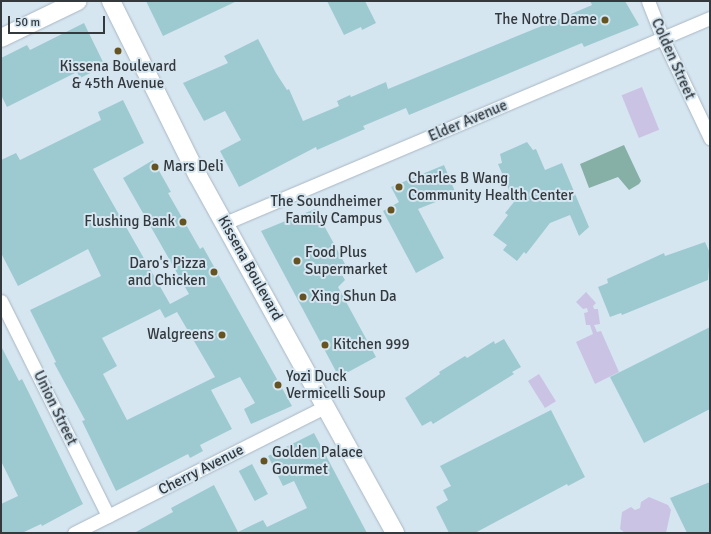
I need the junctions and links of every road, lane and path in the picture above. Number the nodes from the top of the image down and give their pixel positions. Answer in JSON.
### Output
{"nodes":[{"id":1,"x":78,"y":1,"type":"edge"},
{"id":2,"x":111,"y":1,"type":"edge"},
{"id":3,"x":648,"y":1,"type":"edge"},
{"id":4,"x":710,"y":18,"type":"edge"},
{"id":5,"x":1,"y":38,"type":"edge"},
{"id":6,"x":663,"y":39,"type":"junction"},
{"id":7,"x":710,"y":138,"type":"edge"},
{"id":8,"x":225,"y":223,"type":"junction"},
{"id":9,"x":1,"y":300,"type":"edge"},
{"id":10,"x":327,"y":406,"type":"junction"},
{"id":11,"x":108,"y":516,"type":"junction"},
{"id":12,"x":74,"y":533,"type":"edge"},
{"id":13,"x":395,"y":533,"type":"edge"}],
"edges":[{"from":1,"to":5,"type":"main road"},
{"from":2,"to":8,"type":"main road","name":"Kissena Boulevard"},
{"from":3,"to":6,"type":"street","name":"Colden Street"},
{"from":4,"to":6,"type":"street","name":"Elder Avenue"},
{"from":6,"to":7,"type":"street","name":"Colden Street"},
{"from":6,"to":8,"type":"street","name":"Elder Avenue"},
{"from":8,"to":10,"type":"main road","name":"Kissena Boulevard"},
{"from":9,"to":11,"type":"street","name":"Union Street"},
{"from":10,"to":11,"type":"street","name":"Cherry Avenue"},
{"from":10,"to":13,"type":"main road","name":"Kissena Boulevard"},
{"from":11,"to":12,"type":"street","name":"Cherry Avenue"}]}
